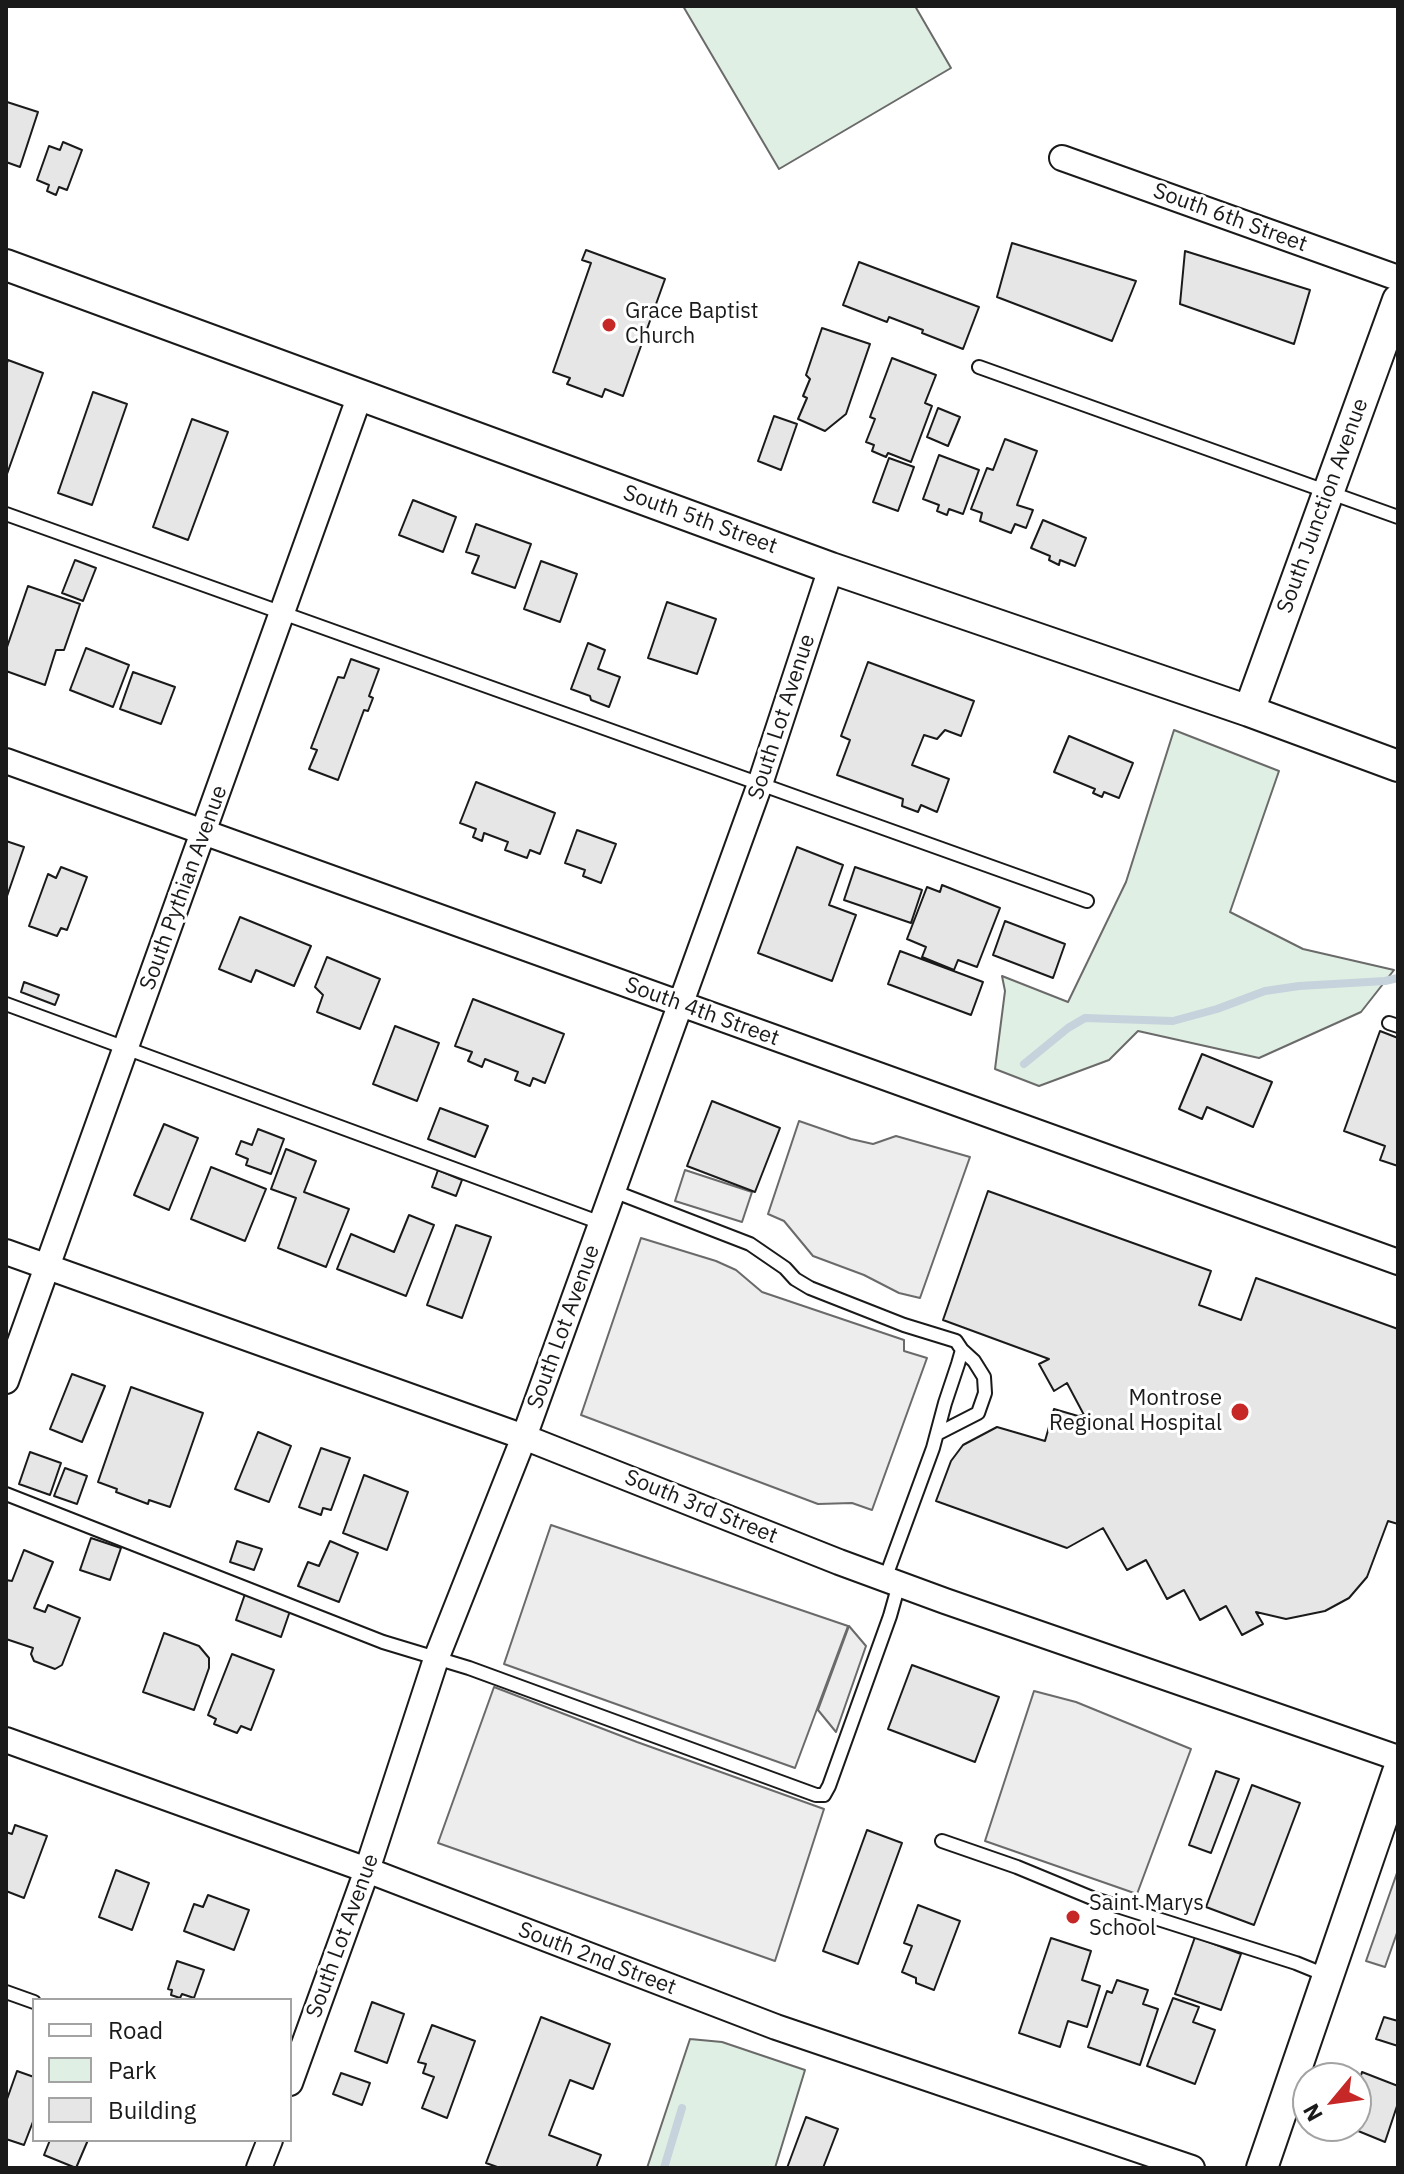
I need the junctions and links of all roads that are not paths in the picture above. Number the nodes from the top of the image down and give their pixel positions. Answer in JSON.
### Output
{"nodes":[{"id":1,"x":1062,"y":158,"type":"dead end"},
{"id":2,"x":6,"y":265,"type":"edge"},
{"id":3,"x":1398,"y":278,"type":"edge"},
{"id":4,"x":1398,"y":300,"type":"edge"},
{"id":5,"x":979,"y":367,"type":"dead end"},
{"id":6,"x":360,"y":395,"type":"junction"},
{"id":7,"x":1329,"y":491,"type":"junction"},
{"id":8,"x":6,"y":514,"type":"edge"},
{"id":9,"x":1398,"y":517,"type":"edge"},
{"id":10,"x":831,"y":568,"type":"junction"},
{"id":11,"x":283,"y":613,"type":"junction"},
{"id":12,"x":1249,"y":711,"type":"junction"},
{"id":13,"x":6,"y":761,"type":"edge"},
{"id":14,"x":1398,"y":766,"type":"edge"},
{"id":15,"x":760,"y":784,"type":"junction"},
{"id":16,"x":204,"y":833,"type":"junction"},
{"id":17,"x":1087,"y":901,"type":"dead end"},
{"id":18,"x":6,"y":1004,"type":"edge"},
{"id":19,"x":681,"y":1004,"type":"junction"},
{"id":20,"x":126,"y":1048,"type":"junction"},
{"id":21,"x":613,"y":1191,"type":"junction"},
{"id":22,"x":601,"y":1223,"type":"junction"},
{"id":23,"x":6,"y":1252,"type":"edge"},
{"id":24,"x":1398,"y":1262,"type":"edge"},
{"id":25,"x":47,"y":1268,"type":"junction"},
{"id":26,"x":962,"y":1350,"type":"junction"},
{"id":27,"x":6,"y":1381,"type":"edge"},
{"id":28,"x":937,"y":1434,"type":"junction"},
{"id":29,"x":524,"y":1437,"type":"junction"},
{"id":30,"x":6,"y":1494,"type":"edge"},
{"id":31,"x":892,"y":1582,"type":"junction"},
{"id":32,"x":436,"y":1659,"type":"junction"},
{"id":33,"x":6,"y":1740,"type":"edge"},
{"id":34,"x":1398,"y":1758,"type":"edge"},
{"id":35,"x":1398,"y":1772,"type":"edge"},
{"id":36,"x":942,"y":1841,"type":"dead end"},
{"id":37,"x":367,"y":1870,"type":"junction"},
{"id":38,"x":1328,"y":1976,"type":"junction"},
{"id":39,"x":6,"y":1992,"type":"edge"},
{"id":40,"x":32,"y":2001,"type":"edge"},
{"id":41,"x":292,"y":2077,"type":"edge"},
{"id":42,"x":269,"y":2142,"type":"edge"},
{"id":43,"x":259,"y":2168,"type":"edge"},
{"id":44,"x":1192,"y":2168,"type":"edge"},
{"id":45,"x":1262,"y":2168,"type":"edge"}],
"edges":[{"from":1,"to":3,"type":"street","name":"South 6th Street"},
{"from":2,"to":6,"type":"street","name":"South 5th Street"},
{"from":4,"to":7,"type":"street","name":"South Junction Avenue"},
{"from":5,"to":7,"type":"lane"},
{"from":6,"to":10,"type":"street","name":"South 5th Street"},
{"from":6,"to":11,"type":"street","name":"South Pythian Avenue"},
{"from":7,"to":9,"type":"lane"},
{"from":7,"to":12,"type":"street","name":"South Junction Avenue"},
{"from":8,"to":11,"type":"lane"},
{"from":10,"to":12,"type":"street","name":"South 5th Street"},
{"from":10,"to":15,"type":"street","name":"South Lot Avenue"},
{"from":11,"to":15,"type":"lane"},
{"from":11,"to":16,"type":"street","name":"South Pythian Avenue"},
{"from":12,"to":14,"type":"street","name":"South 5th Street"},
{"from":13,"to":16,"type":"street","name":"South 4th Street"},
{"from":15,"to":17,"type":"lane"},
{"from":15,"to":19,"type":"street","name":"South Lot Avenue"},
{"from":16,"to":19,"type":"street","name":"South 4th Street"},
{"from":16,"to":20,"type":"street","name":"South Pythian Avenue"},
{"from":18,"to":20,"type":"lane"},
{"from":19,"to":21,"type":"street","name":"South Lot Avenue"},
{"from":19,"to":24,"type":"street","name":"South 4th Street"},
{"from":20,"to":22,"type":"lane"},
{"from":20,"to":25,"type":"street","name":"South Pythian Avenue"},
{"from":21,"to":22,"type":"street","name":"South Lot Avenue"},
{"from":21,"to":26,"type":"lane"},
{"from":22,"to":29,"type":"street","name":"South Lot Avenue"},
{"from":23,"to":25,"type":"street","name":"South 3rd Street"},
{"from":25,"to":27,"type":"street","name":"South Pythian Avenue"},
{"from":25,"to":29,"type":"street","name":"South 3rd Street"},
{"from":26,"to":28,"type":"lane"},
{"from":26,"to":28,"type":"lane"},
{"from":28,"to":31,"type":"lane"},
{"from":29,"to":31,"type":"street","name":"South 3rd Street"},
{"from":29,"to":32,"type":"street","name":"South Lot Avenue"},
{"from":30,"to":32,"type":"lane"},
{"from":31,"to":32,"type":"lane"},
{"from":31,"to":34,"type":"street","name":"South 3rd Street"},
{"from":32,"to":37,"type":"street","name":"South Lot Avenue"},
{"from":33,"to":37,"type":"street","name":"South 2nd Street"},
{"from":35,"to":38,"type":"street"},
{"from":36,"to":38,"type":"lane"},
{"from":37,"to":41,"type":"street","name":"South Lot Avenue"},
{"from":37,"to":44,"type":"street","name":"South 2nd Street"},
{"from":38,"to":45,"type":"street"},
{"from":39,"to":40,"type":"lane"},
{"from":42,"to":43,"type":"street"}]}
